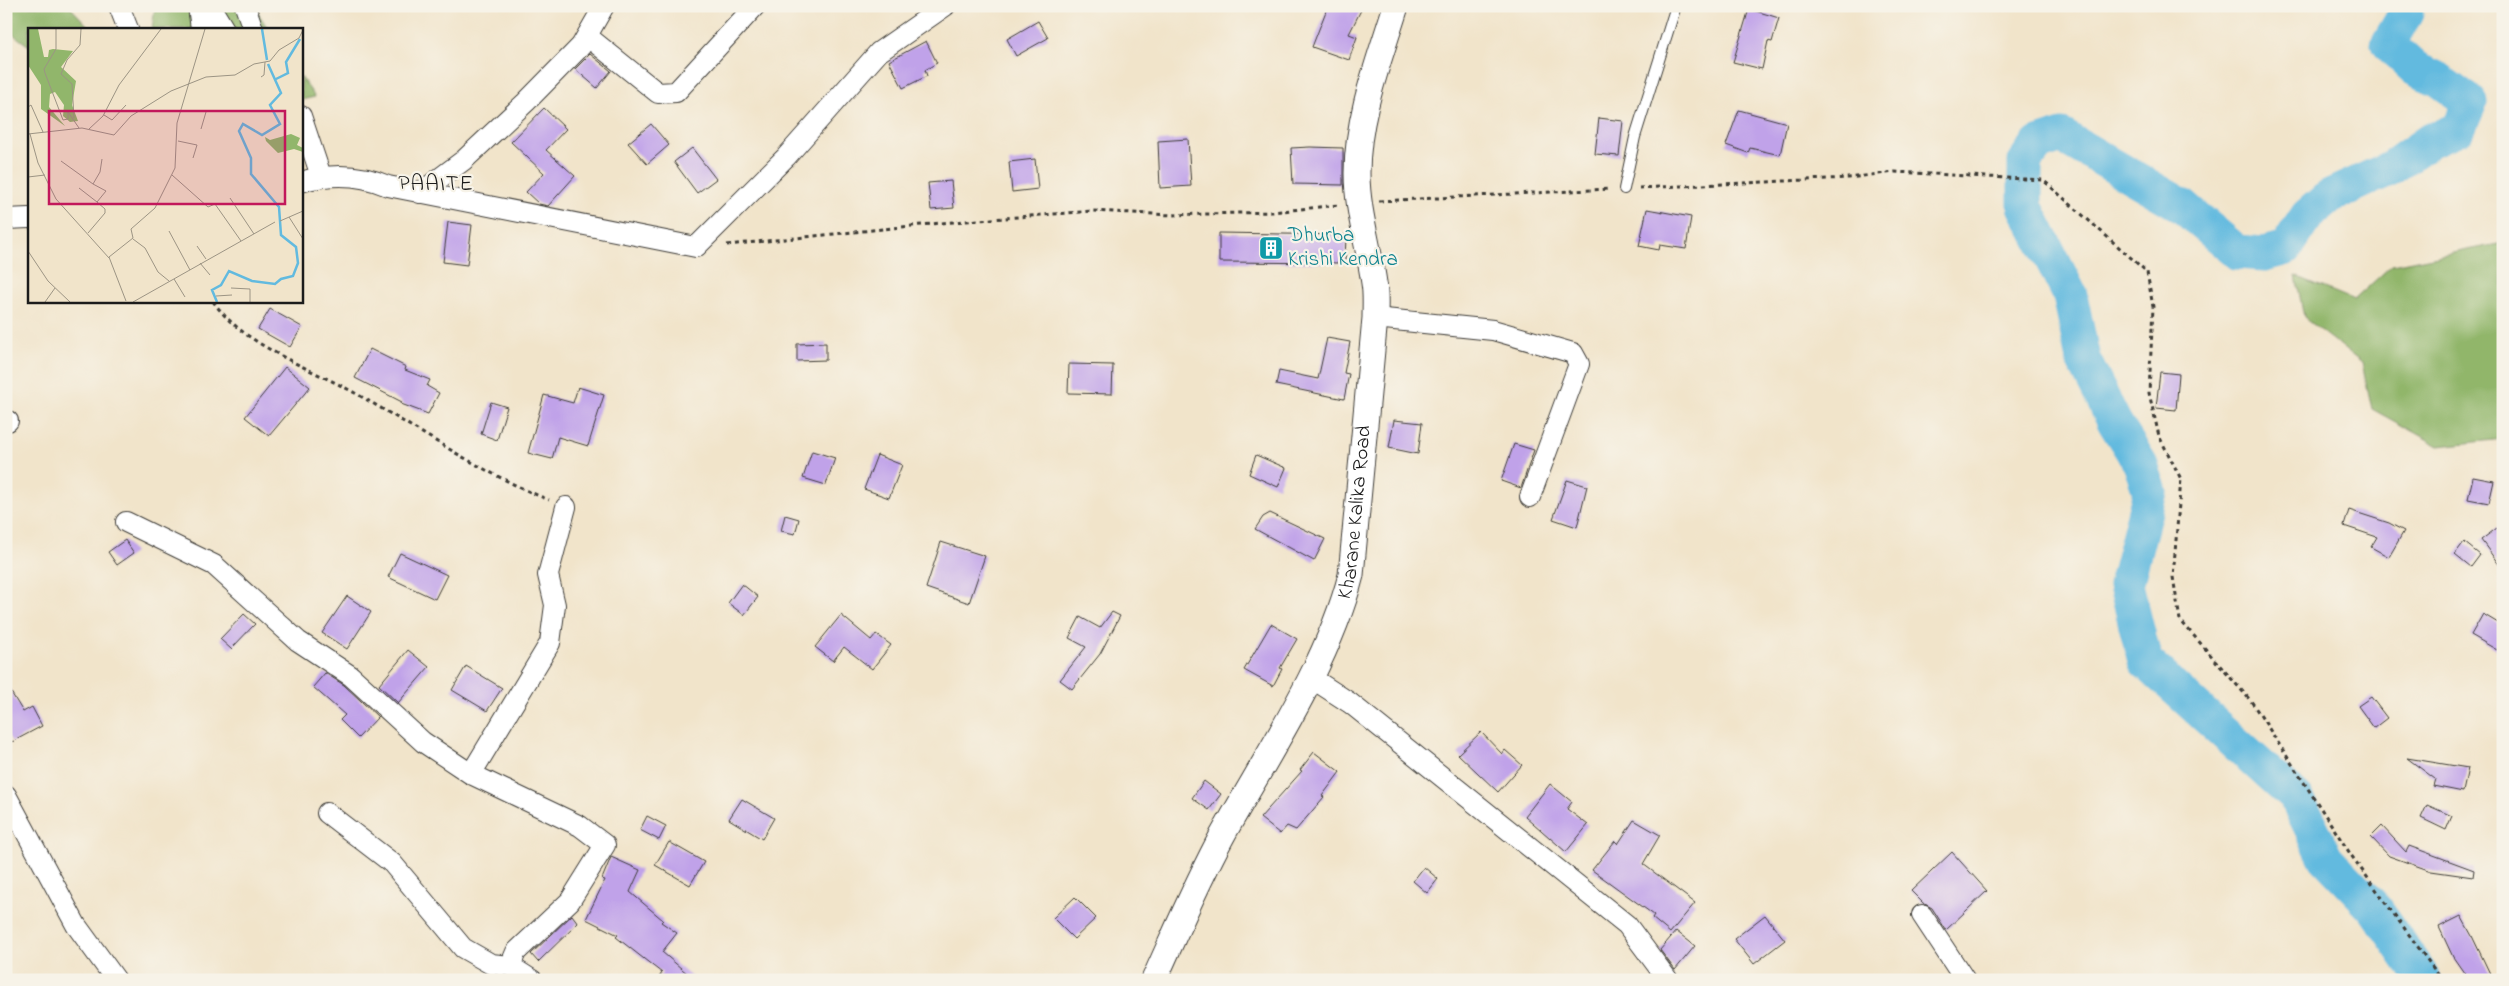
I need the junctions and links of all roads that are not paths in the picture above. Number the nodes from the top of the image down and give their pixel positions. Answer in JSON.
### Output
{"nodes":[{"id":1,"x":119,"y":6,"type":"edge"},
{"id":2,"x":198,"y":6,"type":"edge"},
{"id":3,"x":210,"y":6,"type":"edge"},
{"id":4,"x":245,"y":6,"type":"edge"},
{"id":5,"x":604,"y":6,"type":"edge"},
{"id":6,"x":756,"y":6,"type":"edge"},
{"id":7,"x":945,"y":6,"type":"edge"},
{"id":8,"x":1396,"y":6,"type":"edge"},
{"id":9,"x":1675,"y":9,"type":"dead end"},
{"id":10,"x":128,"y":28,"type":"edge"},
{"id":11,"x":201,"y":28,"type":"edge"},
{"id":12,"x":223,"y":28,"type":"edge"},
{"id":13,"x":253,"y":28,"type":"edge"},
{"id":14,"x":587,"y":36,"type":"junction"},
{"id":15,"x":302,"y":119,"type":"edge"},
{"id":16,"x":321,"y":176,"type":"junction"},
{"id":17,"x":302,"y":182,"type":"edge"},
{"id":18,"x":1624,"y":189,"type":"dead end"},
{"id":19,"x":420,"y":193,"type":"junction"},
{"id":20,"x":28,"y":218,"type":"edge"},
{"id":21,"x":6,"y":219,"type":"edge"},
{"id":22,"x":1376,"y":318,"type":"junction"},
{"id":23,"x":1530,"y":497,"type":"dead end"},
{"id":24,"x":566,"y":507,"type":"road end"},
{"id":25,"x":126,"y":522,"type":"dead end"},
{"id":26,"x":1310,"y":677,"type":"junction"},
{"id":27,"x":471,"y":774,"type":"junction"},
{"id":28,"x":6,"y":795,"type":"edge"},
{"id":29,"x":327,"y":813,"type":"dead end"},
{"id":30,"x":1922,"y":915,"type":"dead end"},
{"id":31,"x":510,"y":966,"type":"junction"},
{"id":32,"x":116,"y":980,"type":"edge"},
{"id":33,"x":532,"y":980,"type":"edge"},
{"id":34,"x":1154,"y":980,"type":"edge"},
{"id":35,"x":1668,"y":980,"type":"edge"},
{"id":36,"x":1965,"y":980,"type":"edge"}],
"edges":[{"from":1,"to":10,"type":"street"},
{"from":2,"to":11,"type":"street"},
{"from":3,"to":12,"type":"street"},
{"from":4,"to":13,"type":"street"},
{"from":5,"to":14,"type":"street"},
{"from":6,"to":14,"type":"street"},
{"from":7,"to":19,"type":"street"},
{"from":8,"to":22,"type":"street","name":"Kharane Kalika Road"},
{"from":9,"to":18,"type":"lane"},
{"from":14,"to":19,"type":"street"},
{"from":15,"to":16,"type":"street"},
{"from":16,"to":17,"type":"street"},
{"from":16,"to":19,"type":"street"},
{"from":20,"to":21,"type":"street"},
{"from":22,"to":23,"type":"street"},
{"from":22,"to":26,"type":"street","name":"Kharane Kalika Road"},
{"from":24,"to":27,"type":"street"},
{"from":25,"to":27,"type":"street"},
{"from":26,"to":34,"type":"street","name":"Kharane Kalika Road"},
{"from":26,"to":35,"type":"street"},
{"from":27,"to":31,"type":"street"},
{"from":28,"to":32,"type":"street"},
{"from":29,"to":31,"type":"street"},
{"from":30,"to":36,"type":"street"},
{"from":31,"to":33,"type":"street"}]}
